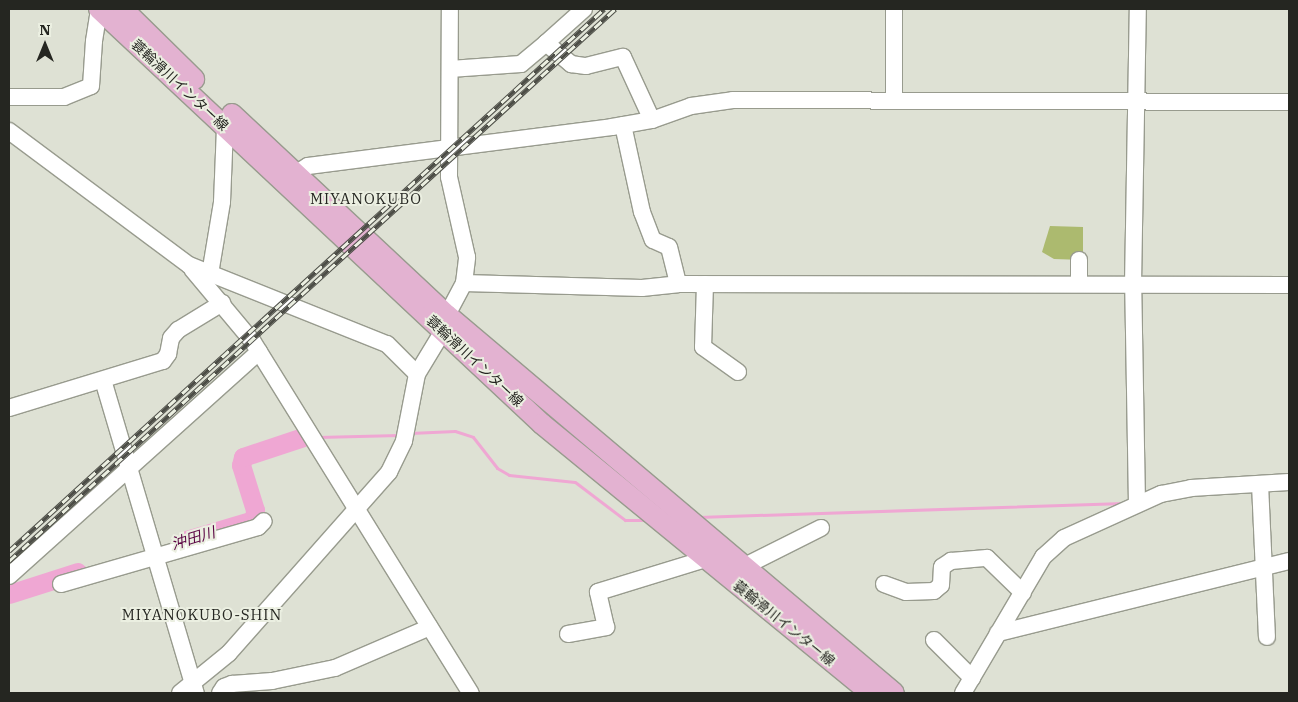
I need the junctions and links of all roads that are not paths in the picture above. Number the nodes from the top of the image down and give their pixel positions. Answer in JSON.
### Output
{"nodes":[{"id":1,"x":99,"y":9,"type":"edge"},
{"id":2,"x":123,"y":9,"type":"edge"},
{"id":3,"x":450,"y":9,"type":"edge"},
{"id":4,"x":584,"y":9,"type":"edge"},
{"id":5,"x":894,"y":9,"type":"edge"},
{"id":6,"x":1138,"y":9,"type":"edge"},
{"id":7,"x":546,"y":43,"type":"junction"},
{"id":8,"x":450,"y":69,"type":"junction"},
{"id":9,"x":9,"y":97,"type":"edge"},
{"id":10,"x":894,"y":100,"type":"junction"},
{"id":11,"x":1138,"y":100,"type":"junction"},
{"id":12,"x":1289,"y":102,"type":"edge"},
{"id":13,"x":652,"y":120,"type":"junction"},
{"id":14,"x":623,"y":125,"type":"junction"},
{"id":15,"x":225,"y":127,"type":"junction"},
{"id":16,"x":9,"y":131,"type":"edge"},
{"id":17,"x":450,"y":147,"type":"junction"},
{"id":18,"x":295,"y":174,"type":"junction"},
{"id":19,"x":1079,"y":260,"type":"dead end"},
{"id":20,"x":189,"y":265,"type":"junction"},
{"id":21,"x":210,"y":274,"type":"junction"},
{"id":22,"x":464,"y":283,"type":"junction"},
{"id":23,"x":1079,"y":283,"type":"junction"},
{"id":24,"x":678,"y":284,"type":"junction"},
{"id":25,"x":704,"y":284,"type":"junction"},
{"id":26,"x":1133,"y":285,"type":"junction"},
{"id":27,"x":1289,"y":285,"type":"edge"},
{"id":28,"x":222,"y":303,"type":"junction"},
{"id":29,"x":445,"y":323,"type":"junction"},
{"id":30,"x":259,"y":352,"type":"junction"},
{"id":31,"x":738,"y":372,"type":"dead end"},
{"id":32,"x":417,"y":374,"type":"junction"},
{"id":33,"x":103,"y":380,"type":"junction"},
{"id":34,"x":9,"y":408,"type":"edge"},
{"id":35,"x":129,"y":469,"type":"junction"},
{"id":36,"x":1289,"y":482,"type":"edge"},
{"id":37,"x":1260,"y":484,"type":"junction"},
{"id":38,"x":1137,"y":504,"type":"junction"},
{"id":39,"x":357,"y":508,"type":"junction"},
{"id":40,"x":264,"y":521,"type":"dead end"},
{"id":41,"x":821,"y":528,"type":"dead end"},
{"id":42,"x":712,"y":553,"type":"junction"},
{"id":43,"x":155,"y":557,"type":"junction"},
{"id":44,"x":1289,"y":561,"type":"edge"},
{"id":45,"x":745,"y":566,"type":"junction"},
{"id":46,"x":1263,"y":568,"type":"junction"},
{"id":47,"x":9,"y":576,"type":"edge"},
{"id":48,"x":61,"y":584,"type":"dead end"},
{"id":49,"x":884,"y":584,"type":"dead end"},
{"id":50,"x":1023,"y":593,"type":"junction"},
{"id":51,"x":430,"y":627,"type":"junction"},
{"id":52,"x":998,"y":633,"type":"junction"},
{"id":53,"x":568,"y":634,"type":"dead end"},
{"id":54,"x":1267,"y":637,"type":"dead end"},
{"id":55,"x":934,"y":640,"type":"dead end"},
{"id":56,"x":972,"y":678,"type":"junction"},
{"id":57,"x":190,"y":690,"type":"edge"},
{"id":58,"x":220,"y":693,"type":"edge"},
{"id":59,"x":471,"y":693,"type":"edge"},
{"id":60,"x":870,"y":693,"type":"edge"},
{"id":61,"x":894,"y":693,"type":"edge"},
{"id":62,"x":963,"y":693,"type":"edge"}],
"edges":[{"from":1,"to":9,"type":"street"},
{"from":1,"to":15,"type":"main road","name":"蓑輪滑川インター線"},
{"from":2,"to":18,"type":"main road","name":"蓑輪滑川インター線"},
{"from":3,"to":8,"type":"street"},
{"from":4,"to":7,"type":"street"},
{"from":5,"to":10,"type":"street"},
{"from":6,"to":11,"type":"street"},
{"from":7,"to":8,"type":"street"},
{"from":7,"to":13,"type":"street"},
{"from":8,"to":17,"type":"street"},
{"from":10,"to":11,"type":"street"},
{"from":10,"to":13,"type":"street"},
{"from":11,"to":12,"type":"street"},
{"from":11,"to":26,"type":"street"},
{"from":13,"to":14,"type":"street"},
{"from":14,"to":17,"type":"street"},
{"from":14,"to":24,"type":"street"},
{"from":15,"to":21,"type":"street"},
{"from":15,"to":29,"type":"main road","name":"蓑輪滑川インター線"},
{"from":16,"to":20,"type":"street"},
{"from":17,"to":18,"type":"street"},
{"from":17,"to":22,"type":"street"},
{"from":18,"to":29,"type":"main road","name":"蓑輪滑川インター線"},
{"from":19,"to":23,"type":"street"},
{"from":20,"to":21,"type":"street"},
{"from":20,"to":28,"type":"street"},
{"from":21,"to":32,"type":"street"},
{"from":22,"to":24,"type":"street"},
{"from":22,"to":29,"type":"street"},
{"from":23,"to":25,"type":"street"},
{"from":23,"to":26,"type":"street"},
{"from":24,"to":25,"type":"street"},
{"from":25,"to":31,"type":"street"},
{"from":26,"to":27,"type":"street"},
{"from":26,"to":38,"type":"street"},
{"from":28,"to":30,"type":"street"},
{"from":28,"to":33,"type":"street"},
{"from":29,"to":32,"type":"street"},
{"from":29,"to":42,"type":"main road","name":"蓑輪滑川インター線"},
{"from":30,"to":35,"type":"street"},
{"from":30,"to":39,"type":"street"},
{"from":32,"to":39,"type":"street"},
{"from":33,"to":34,"type":"street"},
{"from":33,"to":35,"type":"street"},
{"from":35,"to":43,"type":"street"},
{"from":35,"to":47,"type":"street"},
{"from":36,"to":37,"type":"street"},
{"from":37,"to":38,"type":"street"},
{"from":37,"to":46,"type":"street"},
{"from":38,"to":50,"type":"street"},
{"from":39,"to":51,"type":"street"},
{"from":39,"to":57,"type":"street"},
{"from":40,"to":43,"type":"street"},
{"from":41,"to":45,"type":"street"},
{"from":42,"to":45,"type":"main road","name":"蓑輪滑川インター線"},
{"from":42,"to":53,"type":"street"},
{"from":42,"to":60,"type":"main road","name":"蓑輪滑川インター線"},
{"from":43,"to":48,"type":"street"},
{"from":43,"to":57,"type":"street"},
{"from":44,"to":46,"type":"street"},
{"from":45,"to":61,"type":"main road","name":"蓑輪滑川インター線"},
{"from":46,"to":52,"type":"street"},
{"from":46,"to":54,"type":"street"},
{"from":49,"to":50,"type":"street"},
{"from":50,"to":52,"type":"street"},
{"from":51,"to":58,"type":"street"},
{"from":51,"to":59,"type":"street"},
{"from":52,"to":56,"type":"street"},
{"from":55,"to":56,"type":"street"},
{"from":56,"to":62,"type":"street"}]}
